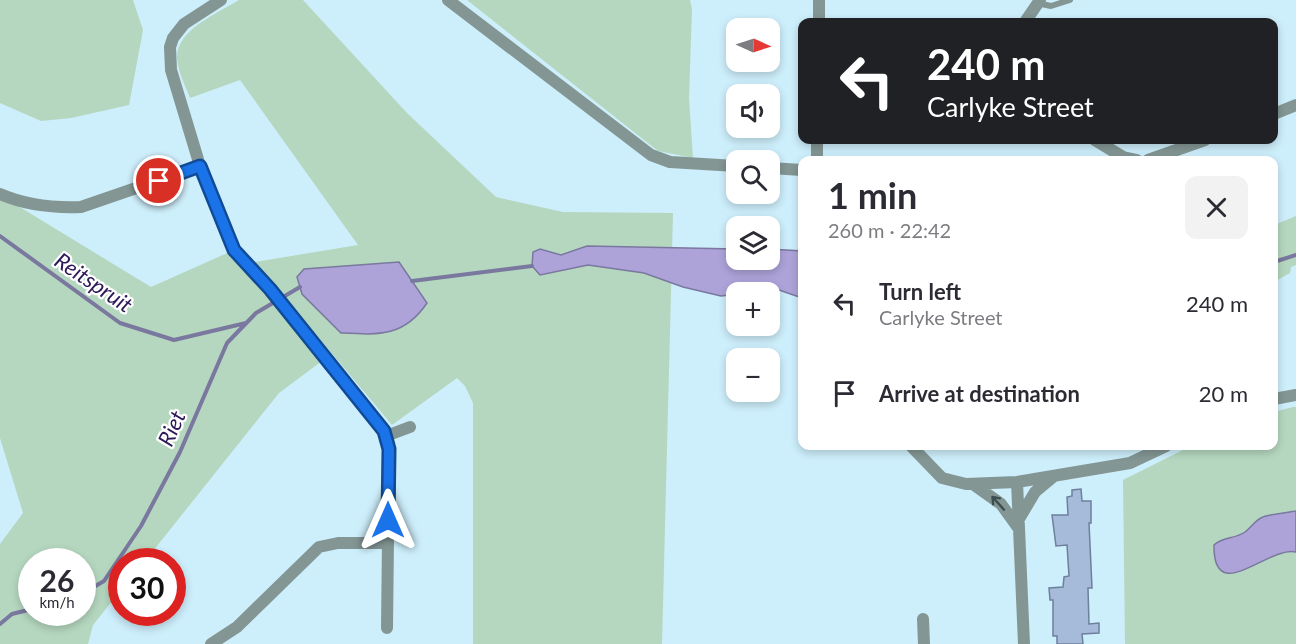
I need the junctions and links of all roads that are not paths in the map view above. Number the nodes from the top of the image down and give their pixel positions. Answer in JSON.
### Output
{"nodes":[{"id":1,"x":221,"y":0,"type":"edge"},
{"id":2,"x":448,"y":0,"type":"edge"},
{"id":3,"x":819,"y":0,"type":"edge"},
{"id":4,"x":1070,"y":0,"type":"edge"},
{"id":5,"x":1037,"y":1,"type":"edge"},
{"id":6,"x":819,"y":18,"type":"edge"},
{"id":7,"x":1027,"y":18,"type":"edge"},
{"id":8,"x":1296,"y":105,"type":"edge"},
{"id":9,"x":1278,"y":112,"type":"edge"},
{"id":10,"x":1101,"y":144,"type":"edge"},
{"id":11,"x":1194,"y":144,"type":"edge"},
{"id":12,"x":1121,"y":156,"type":"edge"},
{"id":13,"x":1159,"y":156,"type":"edge"},
{"id":14,"x":726,"y":165,"type":"edge"},
{"id":15,"x":200,"y":166,"type":"junction"},
{"id":16,"x":780,"y":169,"type":"edge"},
{"id":17,"x":798,"y":170,"type":"edge"},
{"id":18,"x":0,"y":194,"type":"edge"},
{"id":19,"x":1296,"y":395,"type":"edge"},
{"id":20,"x":1278,"y":398,"type":"edge"},
{"id":21,"x":410,"y":427,"type":"dead end"},
{"id":22,"x":386,"y":436,"type":"junction"},
{"id":23,"x":915,"y":450,"type":"edge"},
{"id":24,"x":1158,"y":450,"type":"edge"},
{"id":25,"x":1053,"y":476,"type":"junction"},
{"id":26,"x":1017,"y":482,"type":"junction"},
{"id":27,"x":973,"y":483,"type":"junction"},
{"id":28,"x":1019,"y":524,"type":"junction"},
{"id":29,"x":388,"y":543,"type":"junction"},
{"id":30,"x":923,"y":619,"type":"dead end"},
{"id":31,"x":387,"y":628,"type":"dead end"},
{"id":32,"x":211,"y":644,"type":"edge"},
{"id":33,"x":924,"y":644,"type":"edge"},
{"id":34,"x":1024,"y":644,"type":"edge"}],
"edges":[{"from":1,"to":15,"type":"street"},
{"from":2,"to":14,"type":"street"},
{"from":3,"to":6,"type":"street"},
{"from":4,"to":5,"type":"lane"},
{"from":5,"to":7,"type":"street"},
{"from":8,"to":9,"type":"street"},
{"from":10,"to":12,"type":"street"},
{"from":11,"to":13,"type":"street"},
{"from":15,"to":18,"type":"street"},
{"from":15,"to":22,"type":"street"},
{"from":16,"to":17,"type":"street"},
{"from":19,"to":20,"type":"street"},
{"from":21,"to":22,"type":"street"},
{"from":22,"to":29,"type":"street"},
{"from":23,"to":27,"type":"street"},
{"from":24,"to":25,"type":"street"},
{"from":25,"to":26,"type":"street"},
{"from":25,"to":28,"type":"street"},
{"from":26,"to":27,"type":"street"},
{"from":26,"to":28,"type":"street"},
{"from":28,"to":27,"type":"street","one_way":true},
{"from":28,"to":34,"type":"street"},
{"from":29,"to":31,"type":"street"},
{"from":29,"to":32,"type":"street"},
{"from":30,"to":33,"type":"street"}]}
